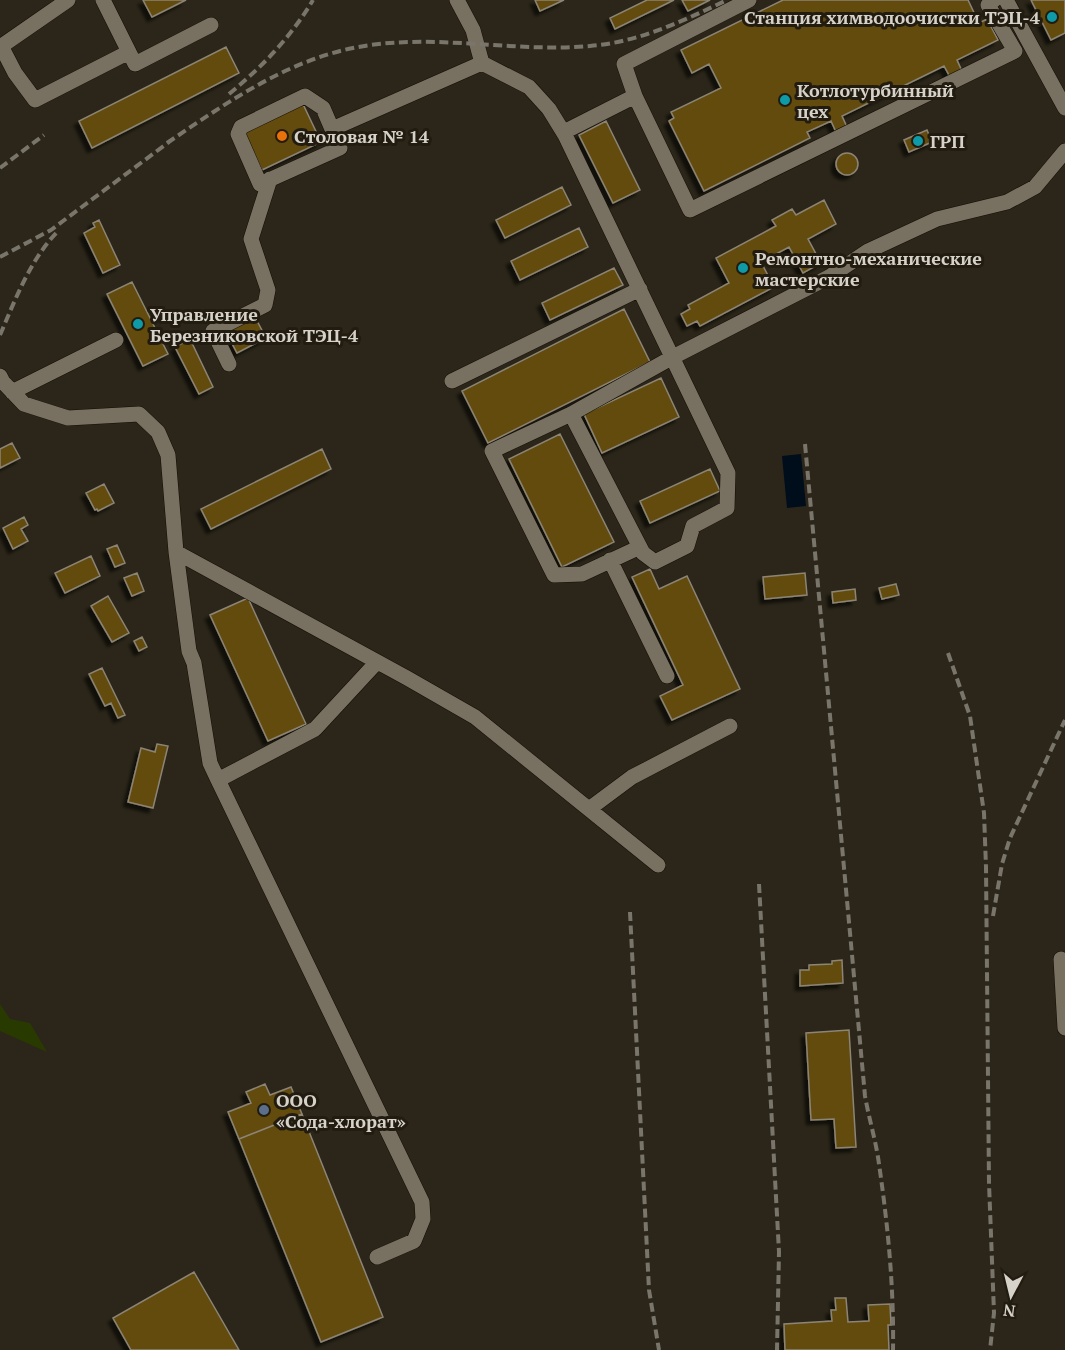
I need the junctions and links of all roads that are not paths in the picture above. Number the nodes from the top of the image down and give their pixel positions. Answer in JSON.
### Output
{"nodes":[{"id":1,"x":68,"y":0,"type":"edge"},
{"id":2,"x":103,"y":0,"type":"edge"},
{"id":3,"x":457,"y":0,"type":"edge"},
{"id":4,"x":749,"y":0,"type":"edge"},
{"id":5,"x":994,"y":0,"type":"edge"},
{"id":6,"x":1006,"y":0,"type":"edge"},
{"id":7,"x":211,"y":25,"type":"dead end"},
{"id":8,"x":1,"y":46,"type":"edge"},
{"id":9,"x":129,"y":52,"type":"junction"},
{"id":10,"x":483,"y":63,"type":"junction"},
{"id":11,"x":635,"y":96,"type":"junction"},
{"id":12,"x":1065,"y":108,"type":"edge"},
{"id":13,"x":332,"y":129,"type":"junction"},
{"id":14,"x":564,"y":132,"type":"junction"},
{"id":15,"x":1065,"y":151,"type":"edge"},
{"id":16,"x":270,"y":179,"type":"junction"},
{"id":17,"x":640,"y":289,"type":"junction"},
{"id":18,"x":117,"y":340,"type":"dead end"},
{"id":19,"x":673,"y":357,"type":"junction"},
{"id":20,"x":229,"y":364,"type":"dead end"},
{"id":21,"x":0,"y":376,"type":"edge"},
{"id":22,"x":452,"y":381,"type":"dead end"},
{"id":23,"x":12,"y":392,"type":"junction"},
{"id":24,"x":571,"y":414,"type":"junction"},
{"id":25,"x":640,"y":547,"type":"junction"},
{"id":26,"x":176,"y":552,"type":"junction"},
{"id":27,"x":610,"y":560,"type":"junction"},
{"id":28,"x":377,"y":662,"type":"junction"},
{"id":29,"x":667,"y":676,"type":"dead end"},
{"id":30,"x":730,"y":726,"type":"dead end"},
{"id":31,"x":218,"y":780,"type":"junction"},
{"id":32,"x":589,"y":809,"type":"junction"},
{"id":33,"x":658,"y":865,"type":"dead end"},
{"id":34,"x":1061,"y":959,"type":"dead end"},
{"id":35,"x":1065,"y":1028,"type":"edge"},
{"id":36,"x":377,"y":1257,"type":"dead end"}],
"edges":[{"from":1,"to":8,"type":"street"},
{"from":2,"to":9,"type":"street"},
{"from":3,"to":10,"type":"street"},
{"from":4,"to":11,"type":"street"},
{"from":5,"to":11,"type":"street"},
{"from":6,"to":12,"type":"street"},
{"from":7,"to":9,"type":"street"},
{"from":8,"to":9,"type":"street"},
{"from":10,"to":13,"type":"street"},
{"from":10,"to":14,"type":"street"},
{"from":11,"to":14,"type":"street"},
{"from":13,"to":16,"type":"street"},
{"from":13,"to":16,"type":"street"},
{"from":14,"to":17,"type":"street"},
{"from":15,"to":19,"type":"street"},
{"from":16,"to":20,"type":"street"},
{"from":17,"to":19,"type":"street"},
{"from":17,"to":22,"type":"street"},
{"from":18,"to":23,"type":"street"},
{"from":19,"to":24,"type":"street"},
{"from":19,"to":25,"type":"street"},
{"from":21,"to":23,"type":"street"},
{"from":23,"to":26,"type":"street"},
{"from":24,"to":25,"type":"street"},
{"from":24,"to":27,"type":"street"},
{"from":25,"to":27,"type":"street"},
{"from":26,"to":28,"type":"street"},
{"from":26,"to":31,"type":"street"},
{"from":27,"to":29,"type":"street"},
{"from":28,"to":31,"type":"street"},
{"from":28,"to":32,"type":"street"},
{"from":30,"to":32,"type":"street"},
{"from":31,"to":36,"type":"street"},
{"from":32,"to":33,"type":"street"},
{"from":34,"to":35,"type":"street"}]}
